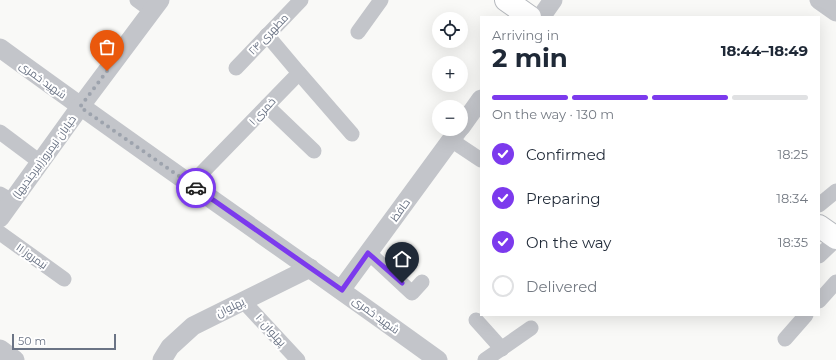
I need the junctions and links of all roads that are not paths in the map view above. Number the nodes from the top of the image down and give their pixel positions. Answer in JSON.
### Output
{"nodes":[{"id":1,"x":301,"y":0,"type":"edge"},
{"id":2,"x":381,"y":0,"type":"edge"},
{"id":3,"x":506,"y":0,"type":"edge"},
{"id":4,"x":554,"y":0,"type":"edge"},
{"id":5,"x":819,"y":0,"type":"edge"},
{"id":6,"x":149,"y":4,"type":"edge"},
{"id":7,"x":836,"y":12,"type":"edge"},
{"id":8,"x":529,"y":16,"type":"edge"},
{"id":9,"x":542,"y":16,"type":"edge"},
{"id":10,"x":358,"y":32,"type":"dead end"},
{"id":11,"x":267,"y":35,"type":"junction"},
{"id":12,"x":0,"y":48,"type":"edge"},
{"id":13,"x":236,"y":68,"type":"dead end"},
{"id":14,"x":299,"y":73,"type":"junction"},
{"id":15,"x":480,"y":100,"type":"edge"},
{"id":16,"x":267,"y":106,"type":"junction"},
{"id":17,"x":80,"y":107,"type":"junction"},
{"id":18,"x":468,"y":117,"type":"edge"},
{"id":19,"x":0,"y":132,"type":"edge"},
{"id":20,"x":352,"y":134,"type":"dead end"},
{"id":21,"x":454,"y":136,"type":"edge"},
{"id":22,"x":460,"y":136,"type":"edge"},
{"id":23,"x":314,"y":151,"type":"dead end"},
{"id":24,"x":480,"y":159,"type":"edge"},
{"id":25,"x":40,"y":162,"type":"junction"},
{"id":26,"x":191,"y":184,"type":"junction"},
{"id":27,"x":836,"y":191,"type":"edge"},
{"id":28,"x":6,"y":198,"type":"edge"},
{"id":29,"x":820,"y":204,"type":"edge"},
{"id":30,"x":0,"y":218,"type":"edge"},
{"id":31,"x":820,"y":227,"type":"edge"},
{"id":32,"x":0,"y":233,"type":"edge"},
{"id":33,"x":836,"y":239,"type":"edge"},
{"id":34,"x":368,"y":253,"type":"junction"},
{"id":35,"x":820,"y":255,"type":"edge"},
{"id":36,"x":310,"y":268,"type":"junction"},
{"id":37,"x":64,"y":279,"type":"dead end"},
{"id":38,"x":422,"y":282,"type":"dead end"},
{"id":39,"x":836,"y":282,"type":"edge"},
{"id":40,"x":342,"y":290,"type":"junction"},
{"id":41,"x":820,"y":300,"type":"edge"},
{"id":42,"x":243,"y":301,"type":"junction"},
{"id":43,"x":805,"y":316,"type":"edge"},
{"id":44,"x":476,"y":320,"type":"dead end"},
{"id":45,"x":531,"y":328,"type":"dead end"},
{"id":46,"x":785,"y":339,"type":"dead end"},
{"id":47,"x":0,"y":349,"type":"edge"},
{"id":48,"x":502,"y":349,"type":"junction"},
{"id":49,"x":15,"y":360,"type":"edge"},
{"id":50,"x":162,"y":360,"type":"edge"},
{"id":51,"x":298,"y":360,"type":"edge"},
{"id":52,"x":438,"y":360,"type":"edge"},
{"id":53,"x":485,"y":360,"type":"edge"}],
"edges":[{"from":1,"to":11,"type":"street","name":"مطهری ۲۴"},
{"from":2,"to":10,"type":"street"},
{"from":3,"to":8,"type":"main road"},
{"from":4,"to":9,"type":"street"},
{"from":5,"to":7,"type":"street"},
{"from":6,"to":17,"type":"street","name":"خیابان نیمروز(بیرجندیها)"},
{"from":11,"to":13,"type":"street","name":"مطهری ۲۴"},
{"from":11,"to":14,"type":"street"},
{"from":12,"to":17,"type":"street","name":"شهید خمری"},
{"from":14,"to":16,"type":"street","name":"خمری ۱"},
{"from":14,"to":20,"type":"street"},
{"from":15,"to":18,"type":"street","name":"حافظ"},
{"from":16,"to":23,"type":"street"},
{"from":16,"to":26,"type":"street","name":"خمری ۱"},
{"from":17,"to":25,"type":"street","name":"خیابان نیمروز(بیرجندیها)"},
{"from":17,"to":26,"type":"street","name":"شهید خمری"},
{"from":19,"to":25,"type":"street"},
{"from":21,"to":34,"type":"street","name":"حافظ"},
{"from":22,"to":24,"type":"street"},
{"from":25,"to":28,"type":"street","name":"خیابان نیمروز(بیرجندیها)"},
{"from":26,"to":36,"type":"street","name":"شهید خمری"},
{"from":27,"to":29,"type":"street"},
{"from":28,"to":30,"type":"street","name":"خیابان نیمروز(بیرجندیها)"},
{"from":31,"to":33,"type":"main road"},
{"from":32,"to":37,"type":"street","name":"نیمروز ۱۱"},
{"from":33,"to":35,"type":"street"},
{"from":34,"to":38,"type":"street"},
{"from":34,"to":40,"type":"street","name":"حافظ"},
{"from":36,"to":40,"type":"street","name":"شهید خمری"},
{"from":36,"to":42,"type":"street","name":"پهلوان"},
{"from":39,"to":41,"type":"street"},
{"from":40,"to":52,"type":"street","name":"شهید خمری"},
{"from":42,"to":50,"type":"street","name":"پهلوان"},
{"from":42,"to":51,"type":"street","name":"پهلوان ۱۰"},
{"from":43,"to":46,"type":"street"},
{"from":44,"to":48,"type":"street"},
{"from":45,"to":48,"type":"street"},
{"from":47,"to":49,"type":"street"},
{"from":48,"to":53,"type":"street"}]}
